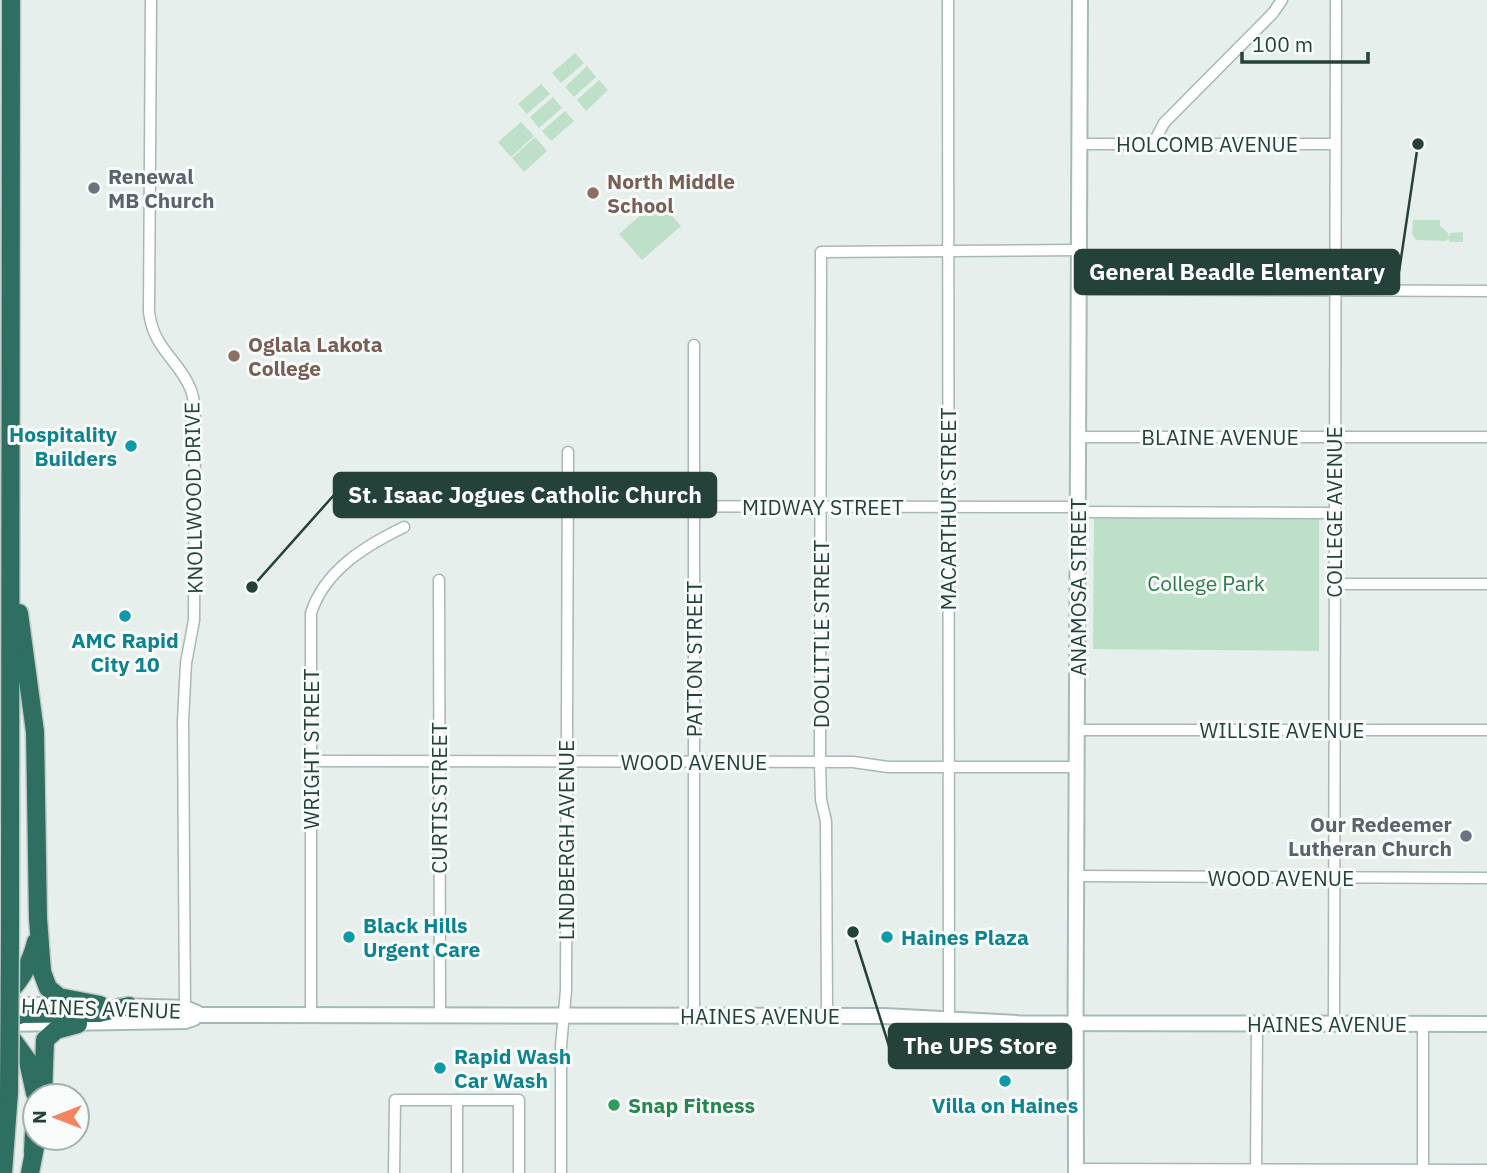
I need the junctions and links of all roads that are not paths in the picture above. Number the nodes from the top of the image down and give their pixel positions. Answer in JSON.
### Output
{"nodes":[{"id":1,"x":11,"y":0,"type":"edge"},
{"id":2,"x":151,"y":0,"type":"edge"},
{"id":3,"x":948,"y":0,"type":"edge"},
{"id":4,"x":1080,"y":0,"type":"edge"},
{"id":5,"x":1282,"y":0,"type":"edge"},
{"id":6,"x":1336,"y":0,"type":"edge"},
{"id":7,"x":1079,"y":144,"type":"junction"},
{"id":8,"x":1153,"y":144,"type":"junction"},
{"id":9,"x":1335,"y":144,"type":"junction"},
{"id":10,"x":1079,"y":250,"type":"junction"},
{"id":11,"x":948,"y":251,"type":"junction"},
{"id":12,"x":1079,"y":289,"type":"junction"},
{"id":13,"x":1334,"y":290,"type":"junction"},
{"id":14,"x":1487,"y":290,"type":"edge"},
{"id":15,"x":694,"y":345,"type":"dead end"},
{"id":16,"x":1079,"y":437,"type":"junction"},
{"id":17,"x":1334,"y":437,"type":"junction"},
{"id":18,"x":1487,"y":437,"type":"edge"},
{"id":19,"x":568,"y":452,"type":"dead end"},
{"id":20,"x":568,"y":506,"type":"junction"},
{"id":21,"x":948,"y":506,"type":"junction"},
{"id":22,"x":694,"y":507,"type":"junction"},
{"id":23,"x":821,"y":507,"type":"junction"},
{"id":24,"x":1078,"y":510,"type":"junction"},
{"id":25,"x":1334,"y":513,"type":"junction"},
{"id":26,"x":404,"y":527,"type":"dead end"},
{"id":27,"x":9,"y":556,"type":"junction"},
{"id":28,"x":439,"y":580,"type":"dead end"},
{"id":29,"x":1334,"y":583,"type":"junction"},
{"id":30,"x":1487,"y":584,"type":"edge"},
{"id":31,"x":1077,"y":730,"type":"junction"},
{"id":32,"x":1334,"y":730,"type":"junction"},
{"id":33,"x":1487,"y":730,"type":"edge"},
{"id":34,"x":312,"y":761,"type":"junction"},
{"id":35,"x":438,"y":761,"type":"junction"},
{"id":36,"x":566,"y":761,"type":"junction"},
{"id":37,"x":694,"y":761,"type":"junction"},
{"id":38,"x":820,"y":762,"type":"junction"},
{"id":39,"x":948,"y":767,"type":"junction"},
{"id":40,"x":1077,"y":767,"type":"junction"},
{"id":41,"x":1075,"y":876,"type":"junction"},
{"id":42,"x":1487,"y":878,"type":"edge"},
{"id":43,"x":1334,"y":879,"type":"junction"},
{"id":44,"x":38,"y":918,"type":"junction"},
{"id":45,"x":100,"y":1005,"type":"junction"},
{"id":46,"x":129,"y":1006,"type":"junction"},
{"id":47,"x":2,"y":1014,"type":"edge"},
{"id":48,"x":185,"y":1015,"type":"junction"},
{"id":49,"x":311,"y":1016,"type":"junction"},
{"id":50,"x":440,"y":1016,"type":"junction"},
{"id":51,"x":564,"y":1016,"type":"junction"},
{"id":52,"x":694,"y":1016,"type":"junction"},
{"id":53,"x":827,"y":1016,"type":"junction"},
{"id":54,"x":948,"y":1018,"type":"junction"},
{"id":55,"x":1257,"y":1023,"type":"junction"},
{"id":56,"x":39,"y":1024,"type":"joint"},
{"id":57,"x":78,"y":1024,"type":"junction"},
{"id":58,"x":1076,"y":1024,"type":"junction"},
{"id":59,"x":1334,"y":1024,"type":"junction"},
{"id":60,"x":1423,"y":1024,"type":"junction"},
{"id":61,"x":1487,"y":1024,"type":"edge"},
{"id":62,"x":32,"y":1082,"type":"edge"},
{"id":63,"x":44,"y":1082,"type":"edge"},
{"id":64,"x":457,"y":1100,"type":"junction"},
{"id":65,"x":34,"y":1152,"type":"edge"},
{"id":66,"x":1487,"y":1170,"type":"edge"},
{"id":67,"x":1076,"y":1171,"type":"edge"},
{"id":68,"x":1423,"y":1171,"type":"edge"},
{"id":69,"x":1256,"y":1172,"type":"edge"},
{"id":70,"x":3,"y":1173,"type":"edge"},
{"id":71,"x":30,"y":1173,"type":"edge"},
{"id":72,"x":394,"y":1173,"type":"edge"},
{"id":73,"x":457,"y":1173,"type":"edge"},
{"id":74,"x":519,"y":1173,"type":"edge"},
{"id":75,"x":561,"y":1173,"type":"edge"}],
"edges":[{"from":1,"to":27,"type":"highway"},
{"from":2,"to":48,"type":"street","name":"KNOLLWOOD DRIVE"},
{"from":3,"to":11,"type":"street","name":"MACARTHUR STREET"},
{"from":4,"to":7,"type":"main road","name":"ANAMOSA STREET"},
{"from":5,"to":8,"type":"street"},
{"from":6,"to":9,"type":"street","name":"COLLEGE AVENUE"},
{"from":7,"to":8,"type":"street","name":"HOLCOMB AVENUE"},
{"from":7,"to":10,"type":"main road","name":"ANAMOSA STREET"},
{"from":8,"to":9,"type":"street","name":"HOLCOMB AVENUE"},
{"from":9,"to":13,"type":"street","name":"COLLEGE AVENUE"},
{"from":10,"to":11,"type":"street"},
{"from":10,"to":12,"type":"main road","name":"ANAMOSA STREET"},
{"from":11,"to":21,"type":"street","name":"MACARTHUR STREET"},
{"from":11,"to":23,"type":"street","name":"DOOLITTLE STREET"},
{"from":12,"to":13,"type":"street"},
{"from":12,"to":16,"type":"main road","name":"ANAMOSA STREET"},
{"from":13,"to":14,"type":"street"},
{"from":13,"to":17,"type":"street","name":"COLLEGE AVENUE"},
{"from":15,"to":22,"type":"street","name":"PATTON STREET"},
{"from":16,"to":17,"type":"street","name":"BLAINE AVENUE"},
{"from":16,"to":24,"type":"main road","name":"ANAMOSA STREET"},
{"from":17,"to":18,"type":"street","name":"BLAINE AVENUE"},
{"from":17,"to":25,"type":"street","name":"COLLEGE AVENUE"},
{"from":19,"to":20,"type":"street","name":"LINDBERGH AVENUE"},
{"from":20,"to":22,"type":"street","name":"MIDWAY STREET"},
{"from":20,"to":36,"type":"street","name":"LINDBERGH AVENUE"},
{"from":21,"to":23,"type":"street","name":"MIDWAY STREET"},
{"from":21,"to":24,"type":"street","name":"MIDWAY STREET"},
{"from":21,"to":39,"type":"street","name":"MACARTHUR STREET"},
{"from":22,"to":23,"type":"street","name":"MIDWAY STREET"},
{"from":22,"to":37,"type":"street","name":"PATTON STREET"},
{"from":23,"to":38,"type":"street","name":"DOOLITTLE STREET"},
{"from":24,"to":25,"type":"street","name":"MIDWAY STREET"},
{"from":24,"to":31,"type":"main road","name":"ANAMOSA STREET"},
{"from":25,"to":29,"type":"street","name":"COLLEGE AVENUE"},
{"from":26,"to":34,"type":"street","name":"WRIGHT STREET"},
{"from":27,"to":44,"type":"highway"},
{"from":27,"to":70,"type":"highway","bridge":true},
{"from":28,"to":35,"type":"street","name":"CURTIS STREET"},
{"from":29,"to":30,"type":"street"},
{"from":29,"to":32,"type":"street","name":"COLLEGE AVENUE"},
{"from":31,"to":32,"type":"street","name":"WILLSIE AVENUE"},
{"from":31,"to":40,"type":"main road","name":"ANAMOSA STREET"},
{"from":32,"to":33,"type":"street","name":"WILLSIE AVENUE"},
{"from":32,"to":43,"type":"street","name":"COLLEGE AVENUE"},
{"from":34,"to":35,"type":"street","name":"WOOD AVENUE"},
{"from":34,"to":49,"type":"street","name":"WRIGHT STREET"},
{"from":35,"to":36,"type":"street","name":"WOOD AVENUE"},
{"from":35,"to":50,"type":"street","name":"CURTIS STREET"},
{"from":36,"to":37,"type":"street","name":"WOOD AVENUE"},
{"from":36,"to":51,"type":"street","name":"LINDBERGH AVENUE"},
{"from":37,"to":38,"type":"street","name":"WOOD AVENUE"},
{"from":37,"to":52,"type":"street","name":"PATTON STREET"},
{"from":38,"to":39,"type":"street","name":"WOOD AVENUE"},
{"from":38,"to":53,"type":"street","name":"DOOLITTLE STREET"},
{"from":39,"to":40,"type":"street","name":"WOOD AVENUE"},
{"from":39,"to":54,"type":"street","name":"MACARTHUR STREET"},
{"from":40,"to":41,"type":"main road","name":"ANAMOSA STREET"},
{"from":41,"to":43,"type":"street","name":"WOOD AVENUE"},
{"from":41,"to":58,"type":"main road","name":"ANAMOSA STREET"},
{"from":42,"to":43,"type":"street","name":"WOOD AVENUE"},
{"from":43,"to":59,"type":"street","name":"COLLEGE AVENUE"},
{"from":44,"to":45,"type":"highway"},
{"from":44,"to":47,"type":"highway"},
{"from":45,"to":46,"type":"main road","name":"HAINES AVENUE"},
{"from":45,"to":47,"type":"main road","name":"HAINES AVENUE"},
{"from":46,"to":47,"type":"highway"},
{"from":46,"to":48,"type":"main road","name":"HAINES AVENUE"},
{"from":47,"to":56,"type":"highway"},
{"from":47,"to":62,"type":"highway"},
{"from":48,"to":49,"type":"main road","name":"HAINES AVENUE"},
{"from":48,"to":57,"type":"main road","name":"HAINES AVENUE"},
{"from":49,"to":50,"type":"main road","name":"HAINES AVENUE"},
{"from":50,"to":51,"type":"main road","name":"HAINES AVENUE"},
{"from":51,"to":52,"type":"main road","name":"HAINES AVENUE"},
{"from":51,"to":75,"type":"street","name":"LINDBERGH AVENUE"},
{"from":52,"to":53,"type":"main road","name":"HAINES AVENUE"},
{"from":53,"to":54,"type":"main road","name":"HAINES AVENUE"},
{"from":54,"to":58,"type":"main road","name":"HAINES AVENUE"},
{"from":55,"to":58,"type":"main road","name":"HAINES AVENUE"},
{"from":55,"to":59,"type":"main road","name":"HAINES AVENUE"},
{"from":55,"to":69,"type":"street"},
{"from":56,"to":57,"type":"main road","name":"HAINES AVENUE"},
{"from":57,"to":63,"type":"highway"},
{"from":58,"to":67,"type":"main road","name":"ANAMOSA STREET"},
{"from":59,"to":60,"type":"main road","name":"HAINES AVENUE"},
{"from":60,"to":61,"type":"main road","name":"HAINES AVENUE"},
{"from":60,"to":68,"type":"street"},
{"from":64,"to":72,"type":"street"},
{"from":64,"to":73,"type":"street"},
{"from":64,"to":74,"type":"street"},
{"from":65,"to":71,"type":"highway"},
{"from":66,"to":68,"type":"street"},
{"from":67,"to":69,"type":"street"},
{"from":68,"to":69,"type":"street"}]}
